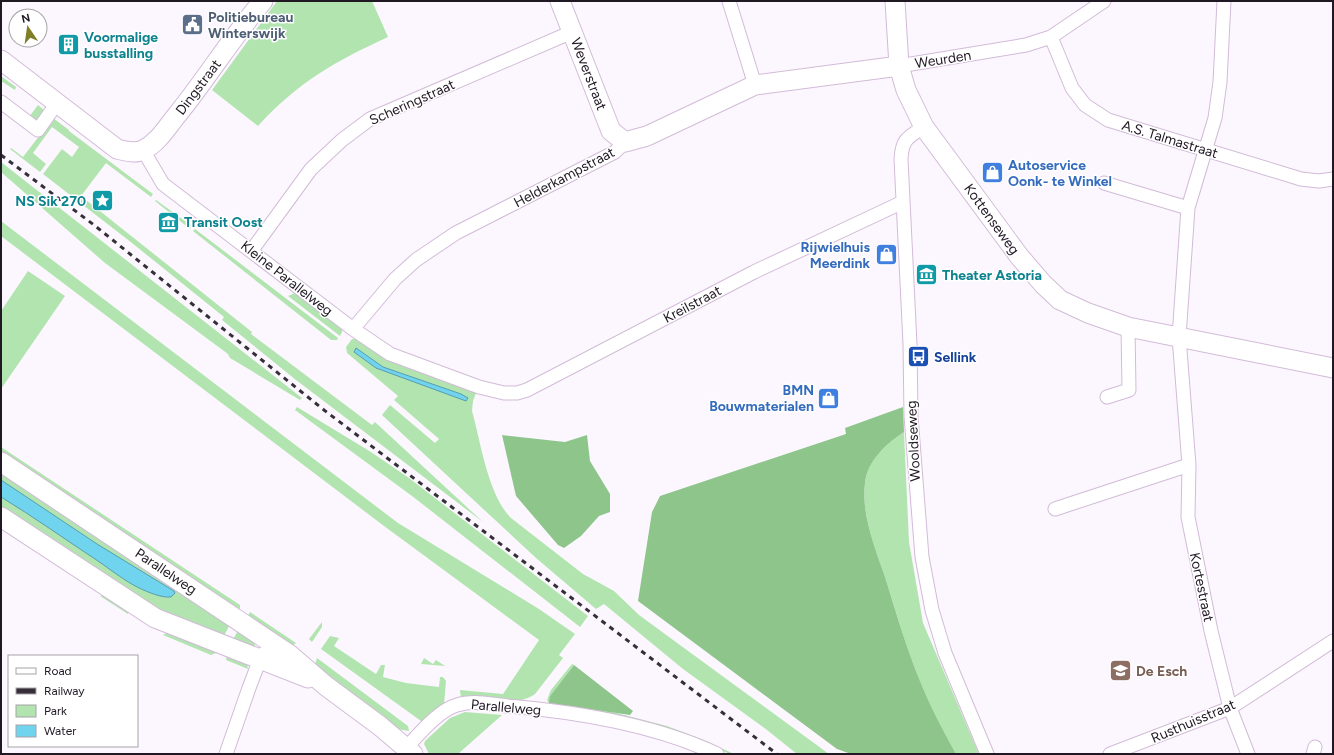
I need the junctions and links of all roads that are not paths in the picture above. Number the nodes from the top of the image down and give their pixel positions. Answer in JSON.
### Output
{"nodes":[{"id":1,"x":263,"y":1,"type":"edge"},
{"id":2,"x":560,"y":1,"type":"edge"},
{"id":3,"x":729,"y":1,"type":"edge"},
{"id":4,"x":895,"y":1,"type":"edge"},
{"id":5,"x":1104,"y":1,"type":"edge"},
{"id":6,"x":1224,"y":1,"type":"edge"},
{"id":7,"x":572,"y":32,"type":"junction"},
{"id":8,"x":1051,"y":37,"type":"junction"},
{"id":9,"x":1,"y":60,"type":"edge"},
{"id":10,"x":899,"y":66,"type":"junction"},
{"id":11,"x":755,"y":85,"type":"junction"},
{"id":12,"x":1,"y":102,"type":"edge"},
{"id":13,"x":57,"y":104,"type":"junction"},
{"id":14,"x":924,"y":127,"type":"junction"},
{"id":15,"x":625,"y":142,"type":"junction"},
{"id":16,"x":1205,"y":149,"type":"junction"},
{"id":17,"x":143,"y":150,"type":"junction"},
{"id":18,"x":1333,"y":180,"type":"edge"},
{"id":19,"x":1104,"y":183,"type":"dead end"},
{"id":20,"x":903,"y":202,"type":"junction"},
{"id":21,"x":1188,"y":208,"type":"junction"},
{"id":22,"x":252,"y":250,"type":"junction"},
{"id":23,"x":1128,"y":327,"type":"junction"},
{"id":24,"x":353,"y":328,"type":"junction"},
{"id":25,"x":1179,"y":336,"type":"junction"},
{"id":26,"x":1333,"y":368,"type":"edge"},
{"id":27,"x":479,"y":387,"type":"joint"},
{"id":28,"x":1107,"y":397,"type":"dead end"},
{"id":29,"x":1,"y":462,"type":"edge"},
{"id":30,"x":1189,"y":465,"type":"junction"},
{"id":31,"x":1054,"y":508,"type":"dead end"},
{"id":32,"x":1,"y":517,"type":"edge"},
{"id":33,"x":1333,"y":641,"type":"edge"},
{"id":34,"x":271,"y":643,"type":"junction"},
{"id":35,"x":260,"y":659,"type":"junction"},
{"id":36,"x":326,"y":686,"type":"junction"},
{"id":37,"x":1230,"y":708,"type":"junction"},
{"id":38,"x":409,"y":751,"type":"edge"},
{"id":39,"x":226,"y":754,"type":"edge"},
{"id":40,"x":717,"y":754,"type":"edge"},
{"id":41,"x":987,"y":754,"type":"edge"},
{"id":42,"x":1110,"y":754,"type":"edge"},
{"id":43,"x":1248,"y":754,"type":"edge"}],
"edges":[{"from":1,"to":17,"type":"street","name":"Dingstraat"},
{"from":2,"to":7,"type":"street","name":"Weverstraat"},
{"from":3,"to":11,"type":"street"},
{"from":4,"to":10,"type":"street","name":"Weurden"},
{"from":5,"to":8,"type":"street","name":"Weurden"},
{"from":6,"to":16,"type":"street","name":"Kortestraat"},
{"from":7,"to":15,"type":"street","name":"Weverstraat"},
{"from":7,"to":22,"type":"street","name":"Scheringstraat"},
{"from":8,"to":10,"type":"street","name":"Weurden"},
{"from":8,"to":16,"type":"street","name":"A.S. Talmastraat"},
{"from":9,"to":13,"type":"street"},
{"from":10,"to":11,"type":"street","name":"Helderkampstraat"},
{"from":10,"to":14,"type":"street","name":"Kottenseweg"},
{"from":11,"to":15,"type":"street","name":"Helderkampstraat"},
{"from":12,"to":13,"type":"street"},
{"from":13,"to":17,"type":"street"},
{"from":14,"to":20,"type":"street","name":"Wooldseweg"},
{"from":14,"to":23,"type":"street","name":"Kottenseweg"},
{"from":15,"to":24,"type":"street","name":"Helderkampstraat"},
{"from":16,"to":18,"type":"street","name":"A.S. Talmastraat"},
{"from":16,"to":21,"type":"street","name":"Kortestraat"},
{"from":17,"to":22,"type":"street","name":"Kleine Parallelweg"},
{"from":19,"to":21,"type":"street"},
{"from":20,"to":27,"type":"street","name":"Kreilstraat"},
{"from":20,"to":41,"type":"street","name":"Wooldseweg"},
{"from":21,"to":25,"type":"street","name":"Kortestraat"},
{"from":22,"to":24,"type":"street","name":"Kleine Parallelweg"},
{"from":23,"to":25,"type":"street","name":"Kottenseweg"},
{"from":23,"to":28,"type":"street"},
{"from":24,"to":27,"type":"street","name":"Kleine Parallelweg"},
{"from":25,"to":26,"type":"street","name":"Kottenseweg"},
{"from":25,"to":30,"type":"street","name":"Kortestraat"},
{"from":29,"to":34,"type":"street","name":"Parallelweg"},
{"from":30,"to":31,"type":"street"},
{"from":30,"to":37,"type":"street","name":"Kortestraat"},
{"from":32,"to":35,"type":"street","name":"Parallelweg"},
{"from":33,"to":37,"type":"street","name":"Rusthuisstraat"},
{"from":34,"to":35,"type":"street"},
{"from":34,"to":36,"type":"street","name":"Parallelweg"},
{"from":35,"to":36,"type":"street","name":"Parallelweg"},
{"from":35,"to":39,"type":"street"},
{"from":36,"to":38,"type":"street","name":"Parallelweg"},
{"from":37,"to":42,"type":"street","name":"Rusthuisstraat"},
{"from":37,"to":43,"type":"street","name":"Kortestraat"},
{"from":38,"to":40,"type":"street","name":"Parallelweg"}]}
